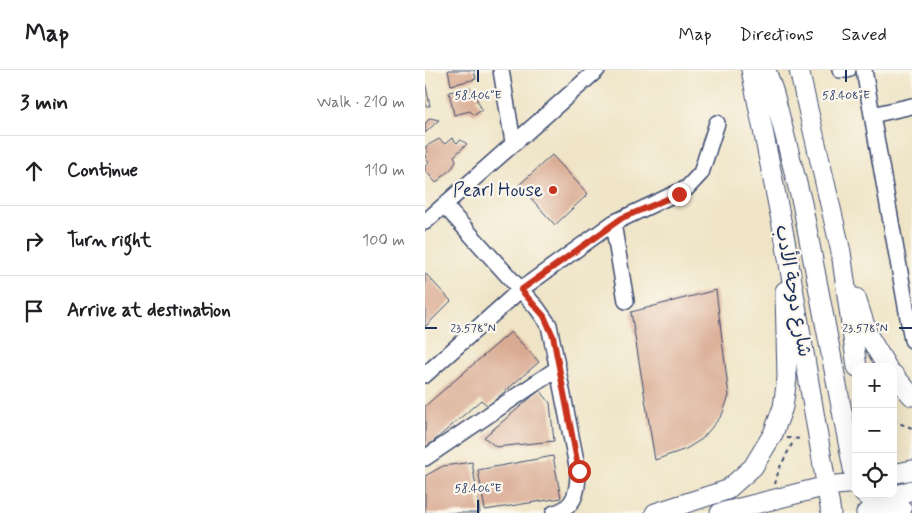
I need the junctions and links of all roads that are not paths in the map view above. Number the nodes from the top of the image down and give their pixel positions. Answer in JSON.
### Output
{"nodes":[{"id":1,"x":501,"y":70,"type":"edge"},
{"id":2,"x":597,"y":70,"type":"edge"},
{"id":3,"x":751,"y":70,"type":"edge"},
{"id":4,"x":766,"y":70,"type":"edge"},
{"id":5,"x":799,"y":70,"type":"edge"},
{"id":6,"x":840,"y":70,"type":"edge"},
{"id":7,"x":848,"y":70,"type":"edge"},
{"id":8,"x":864,"y":70,"type":"edge"},
{"id":9,"x":912,"y":106,"type":"edge"},
{"id":10,"x":872,"y":115,"type":"junction"},
{"id":11,"x":717,"y":123,"type":"dead end"},
{"id":12,"x":513,"y":142,"type":"junction"},
{"id":13,"x":444,"y":205,"type":"junction"},
{"id":14,"x":425,"y":222,"type":"edge"},
{"id":15,"x":613,"y":223,"type":"junction"},
{"id":16,"x":785,"y":240,"type":"junction"},
{"id":17,"x":841,"y":252,"type":"junction"},
{"id":18,"x":521,"y":290,"type":"junction"},
{"id":19,"x":626,"y":301,"type":"dead end"},
{"id":20,"x":912,"y":340,"type":"edge"},
{"id":21,"x":856,"y":363,"type":"edge"},
{"id":22,"x":885,"y":363,"type":"edge"},
{"id":23,"x":558,"y":368,"type":"junction"},
{"id":24,"x":425,"y":375,"type":"edge"},
{"id":25,"x":897,"y":379,"type":"edge"},
{"id":26,"x":912,"y":396,"type":"edge"},
{"id":27,"x":425,"y":458,"type":"edge"},
{"id":28,"x":852,"y":463,"type":"edge"},
{"id":29,"x":912,"y":470,"type":"edge"},
{"id":30,"x":897,"y":473,"type":"edge"},
{"id":31,"x":852,"y":487,"type":"edge"},
{"id":32,"x":912,"y":490,"type":"edge"},
{"id":33,"x":832,"y":506,"type":"edge"},
{"id":34,"x":882,"y":506,"type":"edge"},
{"id":35,"x":553,"y":513,"type":"edge"},
{"id":36,"x":655,"y":513,"type":"edge"},
{"id":37,"x":720,"y":513,"type":"edge"}],
"edges":[{"from":1,"to":12,"type":"street"},
{"from":2,"to":12,"type":"street"},
{"from":3,"to":16,"type":"main road","name":"شارع دوحة الأدب"},
{"from":4,"to":28,"type":"main road"},
{"from":5,"to":17,"type":"main road"},
{"from":6,"to":7,"type":"street"},
{"from":8,"to":10,"type":"street"},
{"from":9,"to":10,"type":"street"},
{"from":10,"to":20,"type":"street"},
{"from":11,"to":15,"type":"street"},
{"from":12,"to":13,"type":"street"},
{"from":13,"to":14,"type":"street"},
{"from":13,"to":18,"type":"street"},
{"from":15,"to":18,"type":"street"},
{"from":15,"to":19,"type":"street"},
{"from":16,"to":33,"type":"main road","name":"شارع دوحة الأدب"},
{"from":16,"to":36,"type":"main road"},
{"from":17,"to":21,"type":"main road"},
{"from":17,"to":22,"type":"main road"},
{"from":18,"to":23,"type":"street"},
{"from":18,"to":24,"type":"street"},
{"from":23,"to":27,"type":"street"},
{"from":23,"to":35,"type":"street"},
{"from":25,"to":26,"type":"main road"},
{"from":29,"to":30,"type":"main road"},
{"from":31,"to":33,"type":"main road"},
{"from":32,"to":34,"type":"main road"},
{"from":33,"to":37,"type":"main road"}]}
